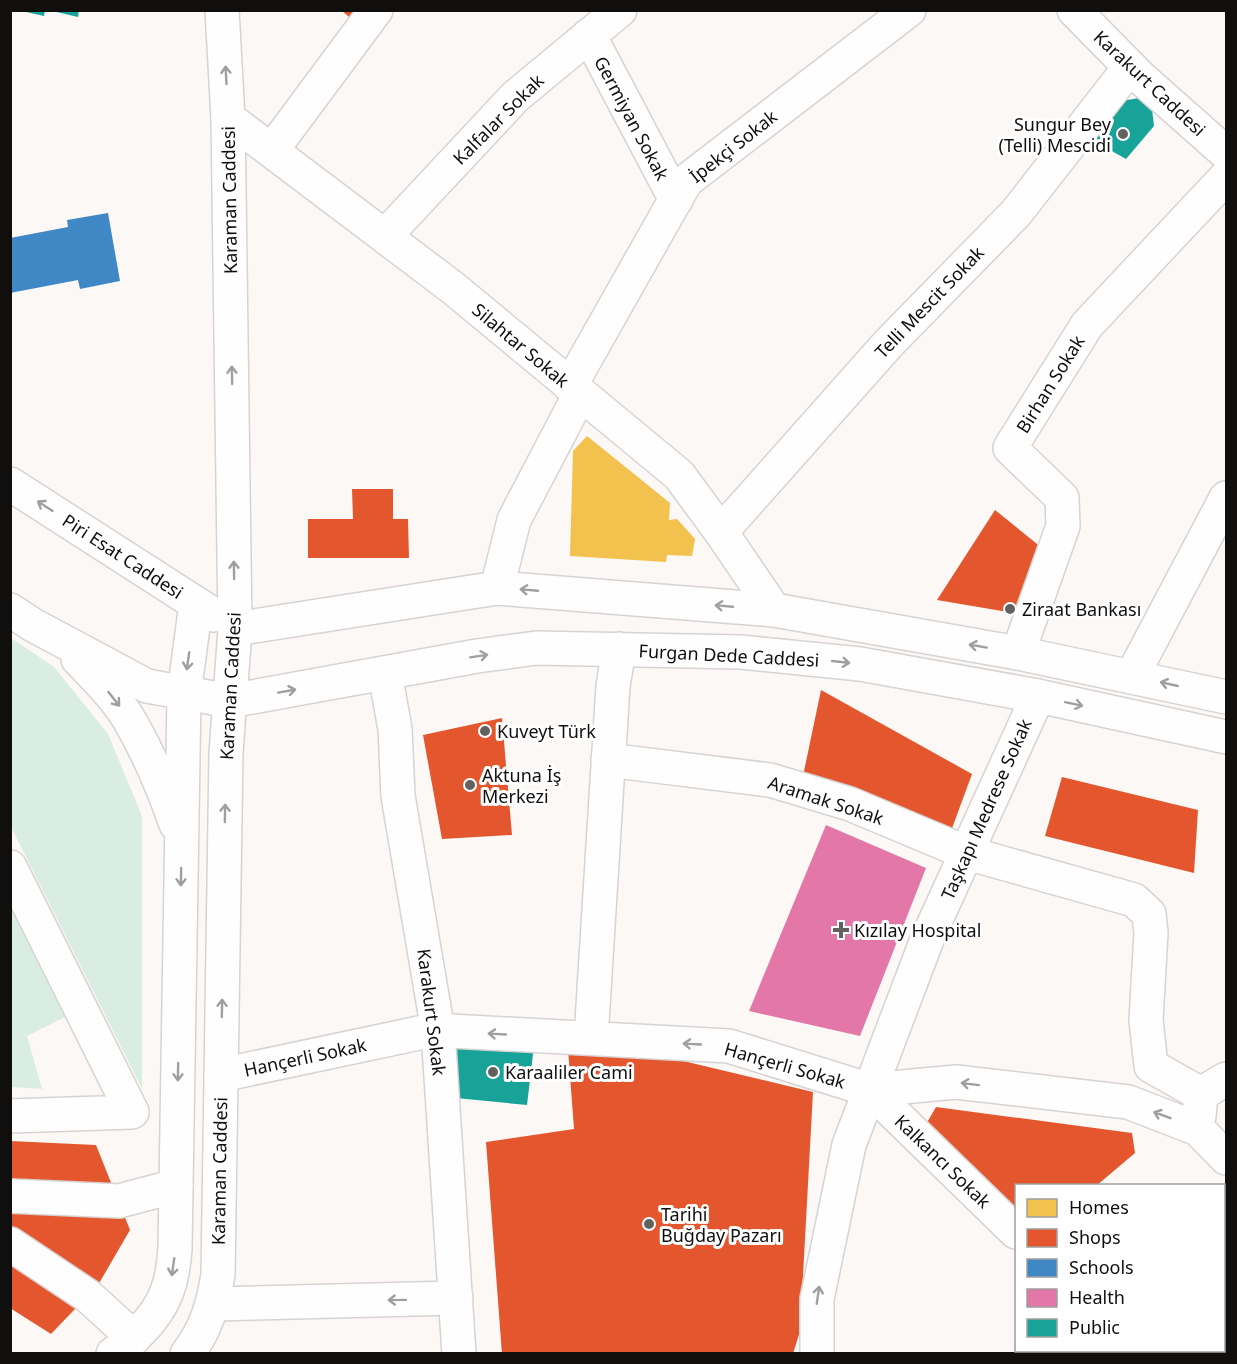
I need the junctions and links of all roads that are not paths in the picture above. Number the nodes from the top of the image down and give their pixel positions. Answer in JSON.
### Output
{"nodes":[{"id":1,"x":222,"y":10,"type":"edge"},
{"id":2,"x":376,"y":10,"type":"edge"},
{"id":3,"x":620,"y":10,"type":"edge"},
{"id":4,"x":909,"y":10,"type":"edge"},
{"id":5,"x":1074,"y":10,"type":"edge"},
{"id":6,"x":589,"y":35,"type":"junction"},
{"id":7,"x":1130,"y":68,"type":"junction"},
{"id":8,"x":228,"y":117,"type":"junction"},
{"id":9,"x":272,"y":150,"type":"junction"},
{"id":10,"x":1227,"y":153,"type":"edge"},
{"id":11,"x":1227,"y":177,"type":"edge"},
{"id":12,"x":676,"y":200,"type":"junction"},
{"id":13,"x":385,"y":236,"type":"junction"},
{"id":14,"x":575,"y":390,"type":"junction"},
{"id":15,"x":10,"y":484,"type":"edge"},
{"id":16,"x":1227,"y":498,"type":"edge"},
{"id":17,"x":721,"y":531,"type":"junction"},
{"id":18,"x":496,"y":588,"type":"junction"},
{"id":19,"x":196,"y":603,"type":"junction"},
{"id":20,"x":10,"y":610,"type":"edge"},
{"id":21,"x":774,"y":610,"type":"junction"},
{"id":22,"x":235,"y":629,"type":"junction"},
{"id":23,"x":61,"y":640,"type":"junction"},
{"id":24,"x":619,"y":649,"type":"junction"},
{"id":25,"x":1018,"y":653,"type":"junction"},
{"id":26,"x":385,"y":673,"type":"junction"},
{"id":27,"x":1132,"y":675,"type":"junction"},
{"id":28,"x":184,"y":694,"type":"junction"},
{"id":29,"x":1038,"y":696,"type":"junction"},
{"id":30,"x":1227,"y":697,"type":"edge"},
{"id":31,"x":230,"y":701,"type":"junction"},
{"id":32,"x":1227,"y":737,"type":"edge"},
{"id":33,"x":608,"y":760,"type":"junction"},
{"id":34,"x":182,"y":840,"type":"junction"},
{"id":35,"x":967,"y":853,"type":"junction"},
{"id":36,"x":10,"y":867,"type":"edge"},
{"id":37,"x":438,"y":1030,"type":"junction"},
{"id":38,"x":591,"y":1038,"type":"junction"},
{"id":39,"x":221,"y":1075,"type":"junction"},
{"id":40,"x":1214,"y":1087,"type":"edge"},
{"id":41,"x":870,"y":1090,"type":"junction"},
{"id":42,"x":10,"y":1116,"type":"edge"},
{"id":43,"x":1198,"y":1130,"type":"junction"},
{"id":44,"x":1227,"y":1158,"type":"edge"},
{"id":45,"x":176,"y":1186,"type":"junction"},
{"id":46,"x":10,"y":1196,"type":"edge"},
{"id":47,"x":1015,"y":1230,"type":"edge"},
{"id":48,"x":10,"y":1244,"type":"edge"},
{"id":49,"x":456,"y":1298,"type":"junction"},
{"id":50,"x":213,"y":1304,"type":"junction"},
{"id":51,"x":124,"y":1346,"type":"edge"},
{"id":52,"x":187,"y":1353,"type":"edge"},
{"id":53,"x":459,"y":1353,"type":"edge"},
{"id":54,"x":817,"y":1353,"type":"edge"}],
"edges":[{"from":8,"to":1,"type":"street","name":"Karaman Caddesi","one_way":true},
{"from":2,"to":9,"type":"street"},
{"from":3,"to":6,"type":"street","name":"Kalfalar Sokak"},
{"from":4,"to":12,"type":"street","name":"İpekçi Sokak"},
{"from":5,"to":7,"type":"street","name":"Karakurt Caddesi"},
{"from":6,"to":12,"type":"street","name":"Germiyan Sokak"},
{"from":6,"to":13,"type":"street","name":"Kalfalar Sokak"},
{"from":7,"to":10,"type":"street","name":"Karakurt Caddesi"},
{"from":7,"to":17,"type":"street","name":"Telli Mescit Sokak"},
{"from":8,"to":9,"type":"street","name":"Silahtar Sokak"},
{"from":22,"to":8,"type":"street","name":"Karaman Caddesi","one_way":true},
{"from":9,"to":13,"type":"street","name":"Silahtar Sokak"},
{"from":11,"to":25,"type":"street","name":"Birhan Sokak"},
{"from":12,"to":14,"type":"street","name":"İpekçi Sokak"},
{"from":13,"to":14,"type":"street","name":"Silahtar Sokak"},
{"from":14,"to":17,"type":"street","name":"Silahtar Sokak"},
{"from":14,"to":18,"type":"street","name":"İpekçi Sokak"},
{"from":19,"to":15,"type":"street","name":"Piri Esat Caddesi","one_way":true},
{"from":16,"to":27,"type":"street"},
{"from":17,"to":21,"type":"street","name":"Silahtar Sokak"},
{"from":21,"to":18,"type":"street","one_way":true},
{"from":18,"to":22,"type":"street"},
{"from":19,"to":22,"type":"street","name":"Piri Esat Caddesi"},
{"from":19,"to":28,"type":"street","one_way":true},
{"from":20,"to":23,"type":"street"},
{"from":25,"to":21,"type":"street","one_way":true},
{"from":22,"to":31,"type":"street","name":"Karaman Caddesi"},
{"from":23,"to":28,"type":"street"},
{"from":23,"to":34,"type":"street","one_way":true},
{"from":26,"to":24,"type":"street","name":"Furgan Dede Caddesi","one_way":true},
{"from":24,"to":29,"type":"street","name":"Furgan Dede Caddesi","one_way":true},
{"from":24,"to":33,"type":"street"},
{"from":25,"to":27,"type":"street"},
{"from":31,"to":26,"type":"street","name":"Furgan Dede Caddesi","one_way":true},
{"from":26,"to":37,"type":"street","name":"Karakurt Sokak"},
{"from":30,"to":27,"type":"street","one_way":true},
{"from":28,"to":31,"type":"street"},
{"from":28,"to":34,"type":"street"},
{"from":29,"to":32,"type":"street","name":"Furgan Dede Caddesi","one_way":true},
{"from":29,"to":35,"type":"street","name":"Taşkapı Medrese Sokak"},
{"from":39,"to":31,"type":"street","name":"Karaman Caddesi","one_way":true},
{"from":33,"to":35,"type":"street","name":"Aramak Sokak"},
{"from":33,"to":38,"type":"street"},
{"from":34,"to":45,"type":"street","one_way":true},
{"from":35,"to":40,"type":"street","name":"Aramak Sokak"},
{"from":35,"to":41,"type":"street","name":"Taşkapı Medrese Sokak"},
{"from":36,"to":42,"type":"street"},
{"from":38,"to":37,"type":"street","name":"Hançerli Sokak","one_way":true},
{"from":37,"to":39,"type":"street","name":"Hançerli Sokak"},
{"from":37,"to":49,"type":"street","name":"Karakurt Sokak"},
{"from":41,"to":38,"type":"street","name":"Hançerli Sokak","one_way":true},
{"from":39,"to":50,"type":"street","name":"Karaman Caddesi"},
{"from":40,"to":43,"type":"street"},
{"from":43,"to":41,"type":"street","name":"Hançerli Sokak","one_way":true},
{"from":41,"to":47,"type":"street","name":"Kalkancı Sokak"},
{"from":54,"to":41,"type":"street","name":"Taşkapı Medrese Sokak","one_way":true},
{"from":43,"to":44,"type":"street","name":"Hançerli Sokak"},
{"from":45,"to":46,"type":"street"},
{"from":45,"to":51,"type":"street","one_way":true},
{"from":48,"to":51,"type":"street"},
{"from":49,"to":50,"type":"street","one_way":true},
{"from":49,"to":53,"type":"street","name":"Karakurt Sokak"},
{"from":50,"to":52,"type":"street","name":"Karaman Caddesi"}]}
